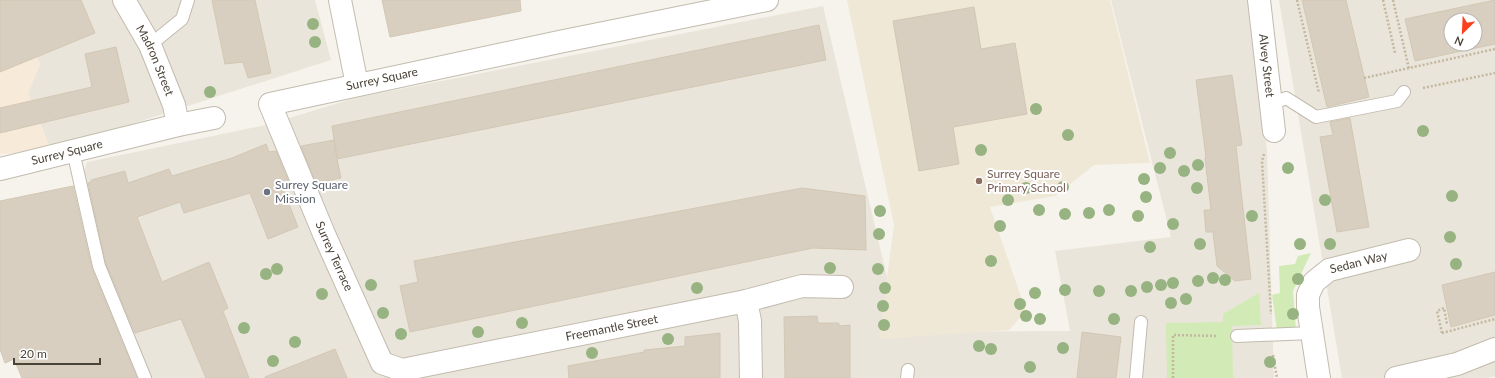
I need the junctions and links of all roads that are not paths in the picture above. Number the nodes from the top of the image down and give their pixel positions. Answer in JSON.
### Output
{"nodes":[{"id":1,"x":124,"y":0,"type":"edge"},
{"id":2,"x":188,"y":0,"type":"edge"},
{"id":3,"x":340,"y":0,"type":"edge"},
{"id":4,"x":767,"y":0,"type":"edge"},
{"id":5,"x":1258,"y":0,"type":"edge"},
{"id":6,"x":150,"y":45,"type":"junction"},
{"id":7,"x":357,"y":85,"type":"junction"},
{"id":8,"x":1404,"y":92,"type":"road end"},
{"id":9,"x":270,"y":104,"type":"joint"},
{"id":10,"x":1272,"y":104,"type":"junction"},
{"id":11,"x":214,"y":118,"type":"dead end"},
{"id":12,"x":178,"y":125,"type":"junction"},
{"id":13,"x":1270,"y":140,"type":"road end"},
{"id":14,"x":73,"y":151,"type":"junction"},
{"id":15,"x":0,"y":169,"type":"edge"},
{"id":16,"x":1409,"y":250,"type":"dead end"},
{"id":17,"x":842,"y":287,"type":"dead end"},
{"id":18,"x":746,"y":300,"type":"junction"},
{"id":19,"x":1141,"y":322,"type":"dead end"},
{"id":20,"x":1312,"y":333,"type":"junction"},
{"id":21,"x":1237,"y":336,"type":"road end"},
{"id":22,"x":1495,"y":349,"type":"edge"},
{"id":23,"x":388,"y":369,"type":"edge"},
{"id":24,"x":146,"y":378,"type":"edge"},
{"id":25,"x":751,"y":378,"type":"edge"},
{"id":26,"x":1136,"y":378,"type":"edge"},
{"id":27,"x":1319,"y":378,"type":"edge"},
{"id":28,"x":1396,"y":378,"type":"edge"}],
"edges":[{"from":1,"to":6,"type":"street","name":"Madron Street"},
{"from":2,"to":6,"type":"lane"},
{"from":3,"to":7,"type":"street"},
{"from":4,"to":7,"type":"street","name":"Surrey Square"},
{"from":5,"to":10,"type":"street","name":"Alvey Street"},
{"from":6,"to":12,"type":"street","name":"Madron Street"},
{"from":7,"to":9,"type":"street","name":"Surrey Square"},
{"from":8,"to":10,"type":"lane"},
{"from":9,"to":23,"type":"street","name":"Surrey Terrace"},
{"from":10,"to":13,"type":"street","name":"Alvey Street"},
{"from":11,"to":12,"type":"street","name":"Surrey Square"},
{"from":12,"to":14,"type":"street","name":"Surrey Square"},
{"from":14,"to":15,"type":"street","name":"Surrey Square"},
{"from":14,"to":24,"type":"lane"},
{"from":16,"to":20,"type":"street","name":"Sedan Way"},
{"from":17,"to":18,"type":"street","name":"Freemantle Street"},
{"from":18,"to":23,"type":"street","name":"Freemantle Street"},
{"from":18,"to":25,"type":"street"},
{"from":19,"to":26,"type":"lane"},
{"from":20,"to":21,"type":"lane"},
{"from":20,"to":27,"type":"street","name":"Sedan Way"},
{"from":22,"to":28,"type":"street"}]}
